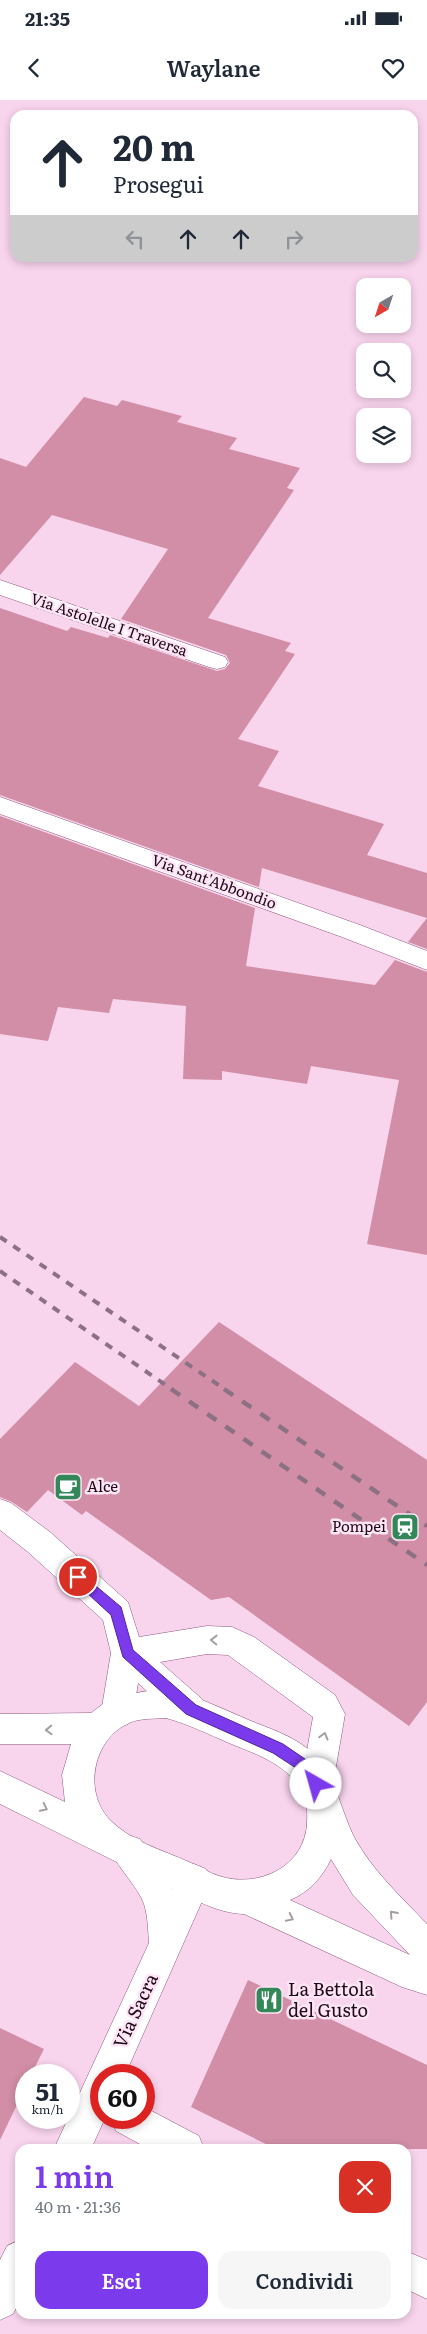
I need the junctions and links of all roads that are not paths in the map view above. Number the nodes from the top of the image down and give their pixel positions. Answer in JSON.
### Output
{"nodes":[{"id":1,"x":0,"y":587,"type":"edge"},
{"id":2,"x":217,"y":662,"type":"dead end"},
{"id":3,"x":0,"y":805,"type":"edge"},
{"id":4,"x":427,"y":962,"type":"edge"},
{"id":5,"x":0,"y":1512,"type":"edge"},
{"id":6,"x":127,"y":1653,"type":"junction"},
{"id":7,"x":191,"y":1710,"type":"junction"},
{"id":8,"x":107,"y":1720,"type":"junction"},
{"id":9,"x":0,"y":1729,"type":"edge"},
{"id":10,"x":0,"y":1787,"type":"edge"},
{"id":11,"x":321,"y":1796,"type":"junction"},
{"id":12,"x":117,"y":1845,"type":"junction"},
{"id":13,"x":194,"y":1881,"type":"junction"},
{"id":14,"x":246,"y":1897,"type":"junction"},
{"id":15,"x":166,"y":1947,"type":"junction"},
{"id":16,"x":427,"y":1949,"type":"edge"},
{"id":17,"x":427,"y":1978,"type":"edge"},
{"id":18,"x":113,"y":2064,"type":"edge"},
{"id":19,"x":90,"y":2113,"type":"edge"},
{"id":20,"x":149,"y":2129,"type":"edge"},
{"id":21,"x":74,"y":2144,"type":"edge"},
{"id":22,"x":177,"y":2144,"type":"edge"},
{"id":23,"x":15,"y":2270,"type":"edge"},
{"id":24,"x":411,"y":2272,"type":"edge"},
{"id":25,"x":427,"y":2280,"type":"edge"},
{"id":26,"x":0,"y":2301,"type":"edge"}],
"edges":[{"from":1,"to":2,"type":"street","name":"Via Astolelle I Traversa"},
{"from":3,"to":4,"type":"street","name":"Via Sant'Abbondio"},
{"from":5,"to":6,"type":"street"},
{"from":6,"to":7,"type":"street"},
{"from":6,"to":8,"type":"street"},
{"from":11,"to":6,"type":"street","one_way":true},
{"from":7,"to":8,"type":"street"},
{"from":7,"to":11,"type":"street"},
{"from":8,"to":9,"type":"street","one_way":true},
{"from":8,"to":12,"type":"street","name":"Via Sacra"},
{"from":10,"to":12,"type":"street","one_way":true},
{"from":11,"to":14,"type":"street"},
{"from":16,"to":11,"type":"street","one_way":true},
{"from":12,"to":13,"type":"street"},
{"from":12,"to":15,"type":"street","name":"Via Sacra"},
{"from":13,"to":14,"type":"street"},
{"from":13,"to":15,"type":"street","name":"Via Sacra"},
{"from":14,"to":17,"type":"street","one_way":true},
{"from":15,"to":18,"type":"street","name":"Via Sacra"},
{"from":19,"to":21,"type":"street","name":"Via Sacra"},
{"from":20,"to":22,"type":"street"},
{"from":23,"to":26,"type":"street"},
{"from":24,"to":25,"type":"street"}]}
